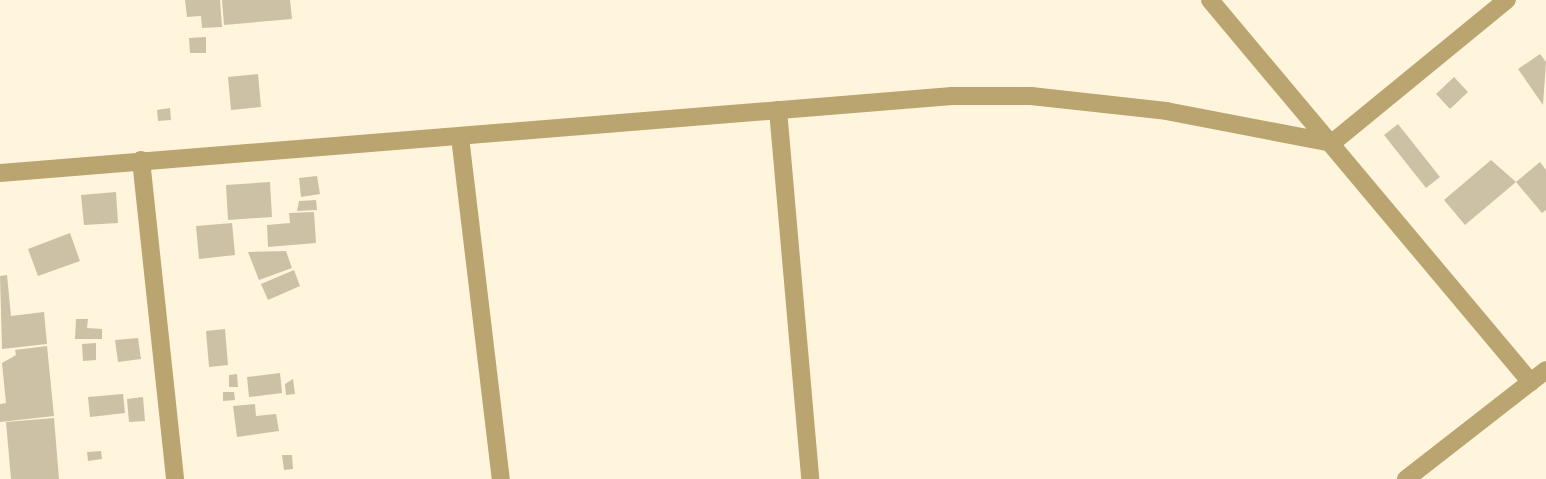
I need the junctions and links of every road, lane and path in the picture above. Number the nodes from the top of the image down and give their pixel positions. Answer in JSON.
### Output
{"nodes":[{"id":1,"x":1210,"y":0,"type":"edge"},
{"id":2,"x":1507,"y":0,"type":"edge"},
{"id":3,"x":778,"y":110,"type":"junction"},
{"id":4,"x":460,"y":137,"type":"junction"},
{"id":5,"x":1332,"y":143,"type":"junction"},
{"id":6,"x":141,"y":159,"type":"junction"},
{"id":7,"x":0,"y":173,"type":"edge"},
{"id":8,"x":1546,"y":370,"type":"edge"},
{"id":9,"x":1531,"y":382,"type":"junction"},
{"id":10,"x":175,"y":479,"type":"edge"},
{"id":11,"x":501,"y":479,"type":"edge"},
{"id":12,"x":810,"y":479,"type":"edge"},
{"id":13,"x":1406,"y":479,"type":"edge"}],
"edges":[{"from":1,"to":5,"type":"street"},
{"from":2,"to":5,"type":"street"},
{"from":3,"to":4,"type":"street"},
{"from":3,"to":5,"type":"street"},
{"from":3,"to":12,"type":"street"},
{"from":4,"to":6,"type":"street"},
{"from":4,"to":11,"type":"street"},
{"from":5,"to":9,"type":"street"},
{"from":6,"to":7,"type":"street"},
{"from":6,"to":10,"type":"street"},
{"from":8,"to":9,"type":"street"},
{"from":9,"to":13,"type":"street"}]}
